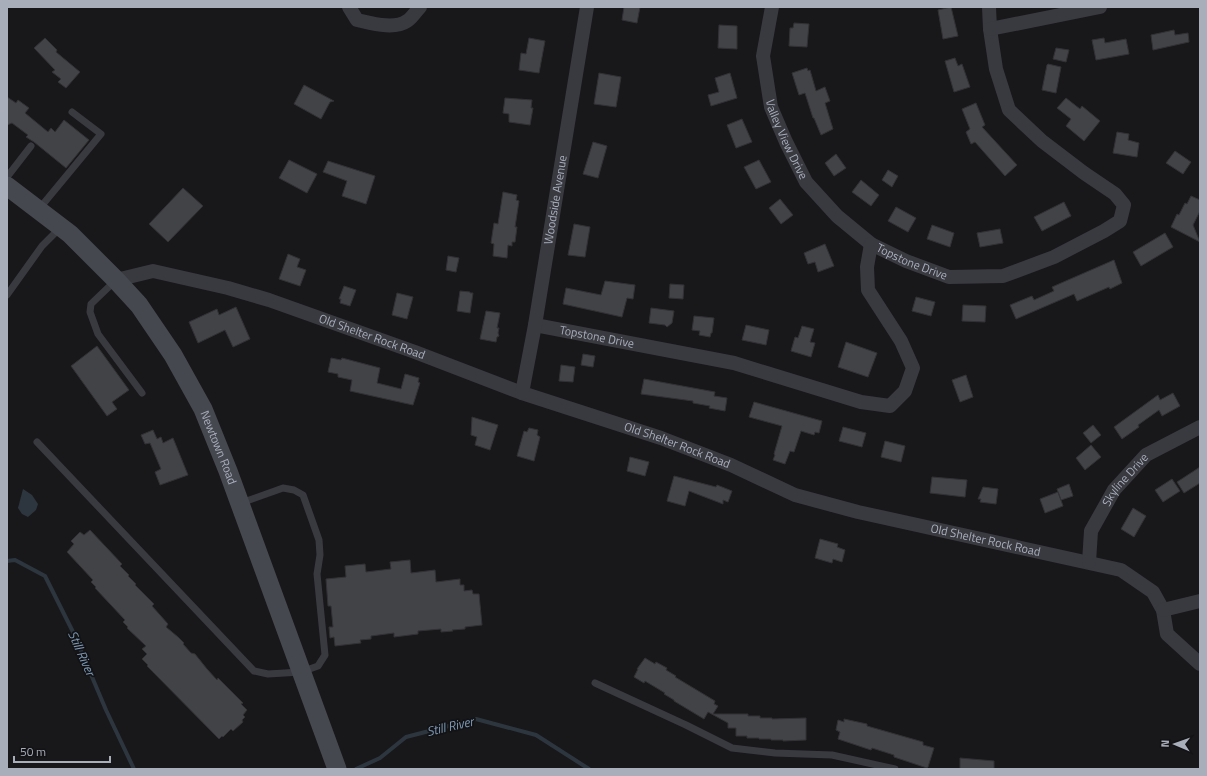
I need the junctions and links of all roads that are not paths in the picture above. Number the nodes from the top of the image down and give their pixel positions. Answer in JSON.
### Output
{"nodes":[{"id":1,"x":349,"y":7,"type":"edge"},
{"id":2,"x":420,"y":7,"type":"edge"},
{"id":3,"x":587,"y":7,"type":"edge"},
{"id":4,"x":772,"y":7,"type":"edge"},
{"id":5,"x":989,"y":7,"type":"edge"},
{"id":6,"x":1100,"y":7,"type":"edge"},
{"id":7,"x":990,"y":30,"type":"junction"},
{"id":8,"x":72,"y":112,"type":"dead end"},
{"id":9,"x":32,"y":146,"type":"dead end"},
{"id":10,"x":7,"y":176,"type":"edge"},
{"id":11,"x":7,"y":186,"type":"edge"},
{"id":12,"x":39,"y":209,"type":"junction"},
{"id":13,"x":61,"y":227,"type":"junction"},
{"id":14,"x":871,"y":244,"type":"junction"},
{"id":15,"x":116,"y":280,"type":"junction"},
{"id":16,"x":7,"y":295,"type":"edge"},
{"id":17,"x":535,"y":325,"type":"junction"},
{"id":18,"x":142,"y":393,"type":"dead end"},
{"id":19,"x":522,"y":393,"type":"junction"},
{"id":20,"x":1200,"y":427,"type":"edge"},
{"id":21,"x":37,"y":442,"type":"dead end"},
{"id":22,"x":240,"y":503,"type":"junction"},
{"id":23,"x":1089,"y":562,"type":"junction"},
{"id":24,"x":1200,"y":601,"type":"edge"},
{"id":25,"x":1163,"y":610,"type":"junction"},
{"id":26,"x":1200,"y":664,"type":"edge"},
{"id":27,"x":301,"y":672,"type":"junction"},
{"id":28,"x":595,"y":683,"type":"dead end"},
{"id":29,"x":337,"y":769,"type":"edge"},
{"id":30,"x":895,"y":769,"type":"edge"}],
"edges":[{"from":1,"to":2,"type":"street"},
{"from":3,"to":17,"type":"street","name":"Woodside Avenue"},
{"from":4,"to":14,"type":"street","name":"Valley View Drive"},
{"from":5,"to":7,"type":"street","name":"Topstone Drive"},
{"from":6,"to":7,"type":"street"},
{"from":7,"to":14,"type":"street","name":"Topstone Drive"},
{"from":8,"to":12,"type":"lane"},
{"from":9,"to":10,"type":"lane"},
{"from":11,"to":12,"type":"main road","name":"Newtown Road"},
{"from":12,"to":13,"type":"main road","name":"Newtown Road"},
{"from":13,"to":15,"type":"main road","name":"Newtown Road"},
{"from":13,"to":16,"type":"lane"},
{"from":14,"to":17,"type":"street","name":"Topstone Drive"},
{"from":15,"to":18,"type":"lane"},
{"from":15,"to":19,"type":"street","name":"Old Shelter Rock Road"},
{"from":15,"to":22,"type":"main road","name":"Newtown Road"},
{"from":17,"to":19,"type":"street","name":"Woodside Avenue"},
{"from":19,"to":23,"type":"street","name":"Old Shelter Rock Road"},
{"from":20,"to":23,"type":"street","name":"Skyline Drive"},
{"from":21,"to":27,"type":"lane"},
{"from":22,"to":27,"type":"main road","name":"Newtown Road"},
{"from":22,"to":27,"type":"lane"},
{"from":23,"to":25,"type":"street","name":"Old Shelter Rock Road"},
{"from":24,"to":25,"type":"street"},
{"from":25,"to":26,"type":"street","name":"Old Shelter Rock Road"},
{"from":27,"to":29,"type":"main road","name":"Newtown Road"},
{"from":28,"to":30,"type":"lane"}]}
